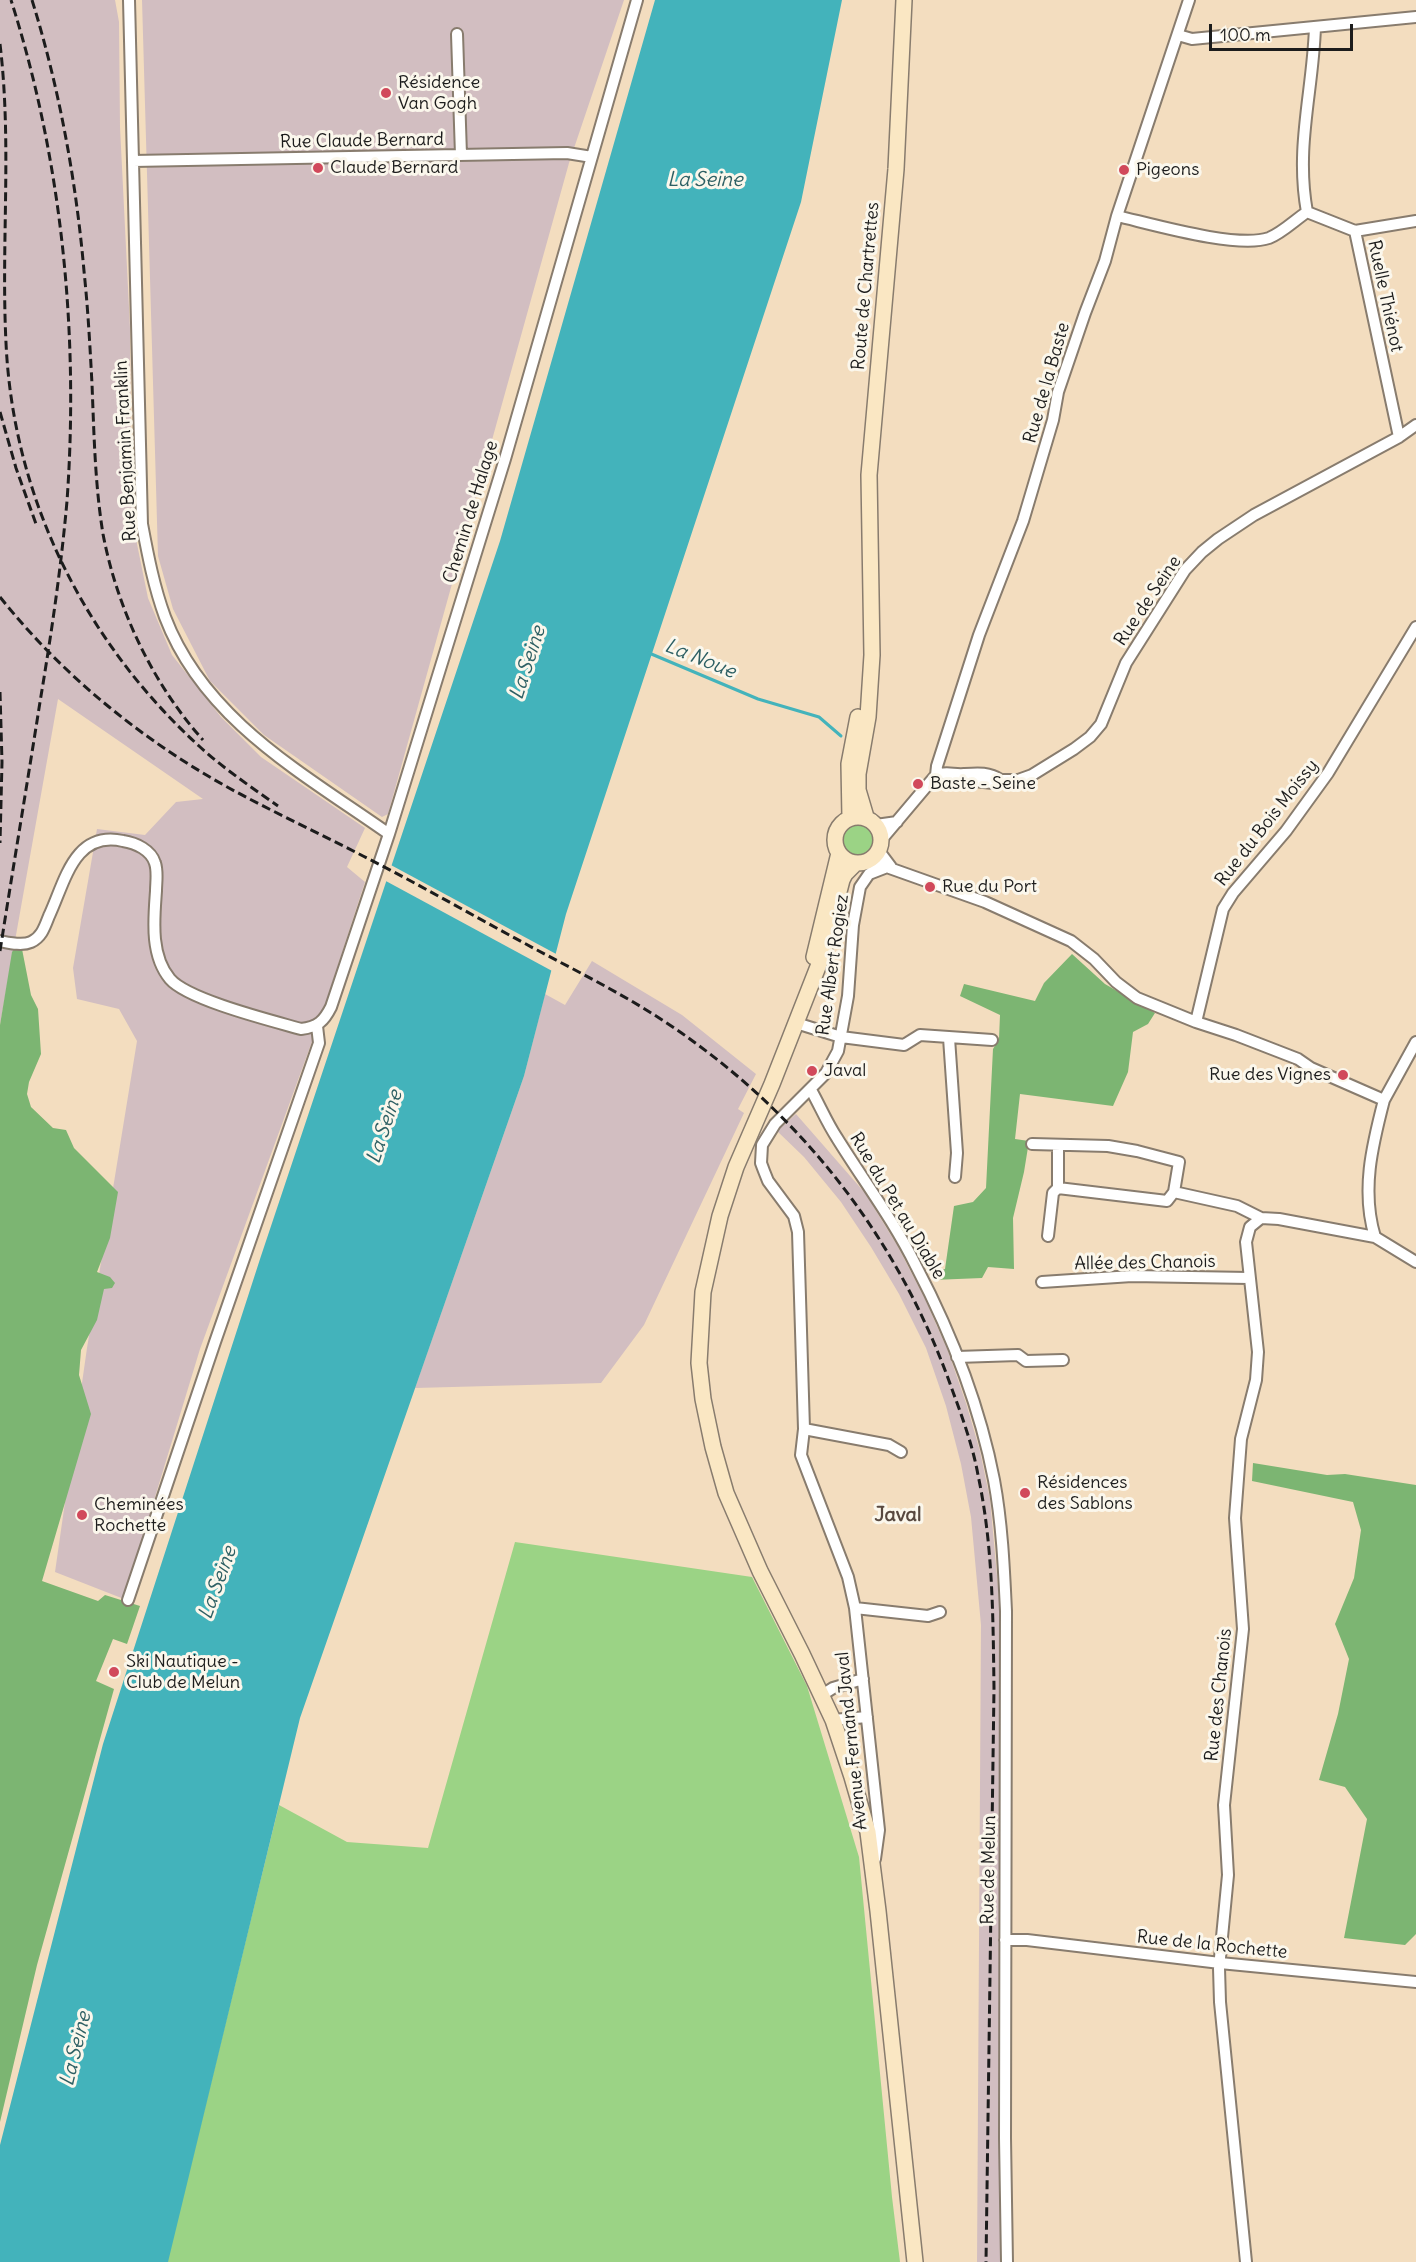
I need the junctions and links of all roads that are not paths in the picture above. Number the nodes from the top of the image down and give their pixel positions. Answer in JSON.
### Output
{"nodes":[{"id":1,"x":129,"y":0,"type":"edge"},
{"id":2,"x":637,"y":0,"type":"edge"},
{"id":3,"x":904,"y":0,"type":"edge"},
{"id":4,"x":1189,"y":0,"type":"edge"},
{"id":5,"x":1416,"y":17,"type":"edge"},
{"id":6,"x":1315,"y":27,"type":"junction"},
{"id":7,"x":457,"y":34,"type":"dead end"},
{"id":8,"x":1178,"y":35,"type":"junction"},
{"id":9,"x":461,"y":155,"type":"junction"},
{"id":10,"x":592,"y":157,"type":"junction"},
{"id":11,"x":133,"y":161,"type":"junction"},
{"id":12,"x":1307,"y":212,"type":"junction"},
{"id":13,"x":1118,"y":216,"type":"junction"},
{"id":14,"x":1416,"y":221,"type":"edge"},
{"id":15,"x":1355,"y":231,"type":"junction"},
{"id":16,"x":1416,"y":425,"type":"edge"},
{"id":17,"x":1399,"y":437,"type":"junction"},
{"id":18,"x":869,"y":576,"type":"junction"},
{"id":19,"x":1416,"y":627,"type":"edge"},
{"id":20,"x":936,"y":775,"type":"junction"},
{"id":21,"x":850,"y":818,"type":"junction"},
{"id":22,"x":876,"y":833,"type":"junction"},
{"id":23,"x":389,"y":834,"type":"junction"},
{"id":24,"x":839,"y":853,"type":"junction"},
{"id":25,"x":860,"y":863,"type":"junction"},
{"id":26,"x":890,"y":868,"type":"junction"},
{"id":27,"x":0,"y":941,"type":"edge"},
{"id":28,"x":813,"y":978,"type":"junction"},
{"id":29,"x":1196,"y":1022,"type":"junction"},
{"id":30,"x":796,"y":1023,"type":"junction"},
{"id":31,"x":317,"y":1026,"type":"junction"},
{"id":32,"x":841,"y":1037,"type":"junction"},
{"id":33,"x":949,"y":1038,"type":"junction"},
{"id":34,"x":992,"y":1040,"type":"dead end"},
{"id":35,"x":1416,"y":1042,"type":"edge"},
{"id":36,"x":811,"y":1090,"type":"junction"},
{"id":37,"x":1384,"y":1100,"type":"junction"},
{"id":38,"x":1032,"y":1144,"type":"dead end"},
{"id":39,"x":1058,"y":1145,"type":"junction"},
{"id":40,"x":955,"y":1177,"type":"dead end"},
{"id":41,"x":1058,"y":1188,"type":"junction"},
{"id":42,"x":1174,"y":1192,"type":"junction"},
{"id":43,"x":1261,"y":1218,"type":"junction"},
{"id":44,"x":1048,"y":1236,"type":"dead end"},
{"id":45,"x":1375,"y":1237,"type":"junction"},
{"id":46,"x":1416,"y":1262,"type":"edge"},
{"id":47,"x":1250,"y":1278,"type":"junction"},
{"id":48,"x":1042,"y":1282,"type":"dead end"},
{"id":49,"x":957,"y":1357,"type":"junction"},
{"id":50,"x":1063,"y":1360,"type":"dead end"},
{"id":51,"x":804,"y":1404,"type":"joint"},
{"id":52,"x":804,"y":1429,"type":"junction"},
{"id":53,"x":901,"y":1452,"type":"dead end"},
{"id":54,"x":993,"y":1479,"type":"joint"},
{"id":55,"x":129,"y":1600,"type":"dead end"},
{"id":56,"x":855,"y":1608,"type":"junction"},
{"id":57,"x":940,"y":1612,"type":"dead end"},
{"id":58,"x":863,"y":1679,"type":"junction"},
{"id":59,"x":822,"y":1695,"type":"junction"},
{"id":60,"x":867,"y":1717,"type":"junction"},
{"id":61,"x":833,"y":1720,"type":"junction"},
{"id":62,"x":874,"y":1871,"type":"junction"},
{"id":63,"x":1005,"y":1940,"type":"junction"},
{"id":64,"x":1220,"y":1964,"type":"junction"},
{"id":65,"x":1416,"y":1982,"type":"edge"},
{"id":66,"x":915,"y":2262,"type":"edge"},
{"id":67,"x":1007,"y":2262,"type":"edge"},
{"id":68,"x":1246,"y":2262,"type":"edge"}],
"edges":[{"from":1,"to":11,"type":"street","name":"Rue Benjamin Franklin"},
{"from":2,"to":10,"type":"street","name":"Chemin de Halage"},
{"from":3,"to":18,"type":"main road","name":"Route de Chartrettes"},
{"from":4,"to":8,"type":"street","name":"Rue de la Baste"},
{"from":5,"to":6,"type":"street"},
{"from":6,"to":8,"type":"street"},
{"from":6,"to":12,"type":"street"},
{"from":7,"to":9,"type":"street"},
{"from":8,"to":13,"type":"street","name":"Rue de la Baste"},
{"from":9,"to":10,"type":"street","name":"Rue Claude Bernard"},
{"from":9,"to":11,"type":"street","name":"Rue Claude Bernard"},
{"from":10,"to":23,"type":"street","name":"Chemin de Halage"},
{"from":11,"to":23,"type":"street","name":"Rue Benjamin Franklin"},
{"from":12,"to":13,"type":"street"},
{"from":12,"to":15,"type":"street"},
{"from":13,"to":20,"type":"street","name":"Rue de la Baste"},
{"from":14,"to":15,"type":"street"},
{"from":15,"to":17,"type":"street","name":"Ruelle Thiénot"},
{"from":16,"to":17,"type":"street","name":"Rue de Seine"},
{"from":17,"to":20,"type":"street","name":"Rue de Seine"},
{"from":18,"to":21,"type":"main road","name":"Route de Chartrettes"},
{"from":18,"to":22,"type":"main road","name":"Route de Chartrettes"},
{"from":19,"to":29,"type":"street","name":"Rue du Bois Moissy"},
{"from":20,"to":22,"type":"street"},
{"from":21,"to":22,"type":"main road"},
{"from":21,"to":24,"type":"main road"},
{"from":22,"to":25,"type":"main road"},
{"from":22,"to":26,"type":"street"},
{"from":23,"to":31,"type":"street","name":"Chemin de Halage"},
{"from":24,"to":25,"type":"main road"},
{"from":24,"to":28,"type":"main road"},
{"from":25,"to":26,"type":"street"},
{"from":25,"to":28,"type":"main road"},
{"from":26,"to":29,"type":"street"},
{"from":26,"to":32,"type":"street","name":"Rue Albert Rogiez"},
{"from":27,"to":31,"type":"street"},
{"from":28,"to":30,"type":"main road"},
{"from":29,"to":37,"type":"street"},
{"from":30,"to":32,"type":"street"},
{"from":30,"to":59,"type":"main road"},
{"from":31,"to":55,"type":"street"},
{"from":32,"to":33,"type":"street"},
{"from":32,"to":36,"type":"street","name":"Rue Albert Rogiez"},
{"from":33,"to":34,"type":"street"},
{"from":33,"to":40,"type":"street"},
{"from":35,"to":37,"type":"street"},
{"from":36,"to":49,"type":"street","name":"Rue du Pet au Diable"},
{"from":36,"to":51,"type":"street","name":"Rue Albert Rogiez"},
{"from":37,"to":45,"type":"street"},
{"from":38,"to":39,"type":"street"},
{"from":39,"to":41,"type":"street"},
{"from":39,"to":42,"type":"street"},
{"from":41,"to":42,"type":"street"},
{"from":41,"to":44,"type":"street"},
{"from":42,"to":43,"type":"street"},
{"from":43,"to":45,"type":"street"},
{"from":43,"to":47,"type":"street","name":"Rue des Chanois"},
{"from":45,"to":46,"type":"street"},
{"from":47,"to":48,"type":"street","name":"Allée des Chanois"},
{"from":47,"to":64,"type":"street","name":"Rue des Chanois"},
{"from":49,"to":50,"type":"street"},
{"from":49,"to":54,"type":"street","name":"Rue du Pet au Diable"},
{"from":51,"to":52,"type":"street","name":"Avenue Fernand Javal"},
{"from":52,"to":53,"type":"street"},
{"from":52,"to":56,"type":"street","name":"Avenue Fernand Javal"},
{"from":54,"to":63,"type":"street","name":"Rue de Melun"},
{"from":56,"to":57,"type":"street"},
{"from":56,"to":58,"type":"street","name":"Avenue Fernand Javal"},
{"from":58,"to":59,"type":"street"},
{"from":58,"to":60,"type":"street","name":"Avenue Fernand Javal"},
{"from":59,"to":61,"type":"main road"},
{"from":60,"to":61,"type":"street"},
{"from":60,"to":62,"type":"street","name":"Avenue Fernand Javal"},
{"from":61,"to":62,"type":"main road"},
{"from":62,"to":66,"type":"main road"},
{"from":63,"to":64,"type":"street","name":"Rue de la Rochette"},
{"from":63,"to":67,"type":"street","name":"Rue de Melun"},
{"from":64,"to":65,"type":"street","name":"Rue de la Rochette"},
{"from":64,"to":68,"type":"street","name":"Rue des Chanois"}]}
